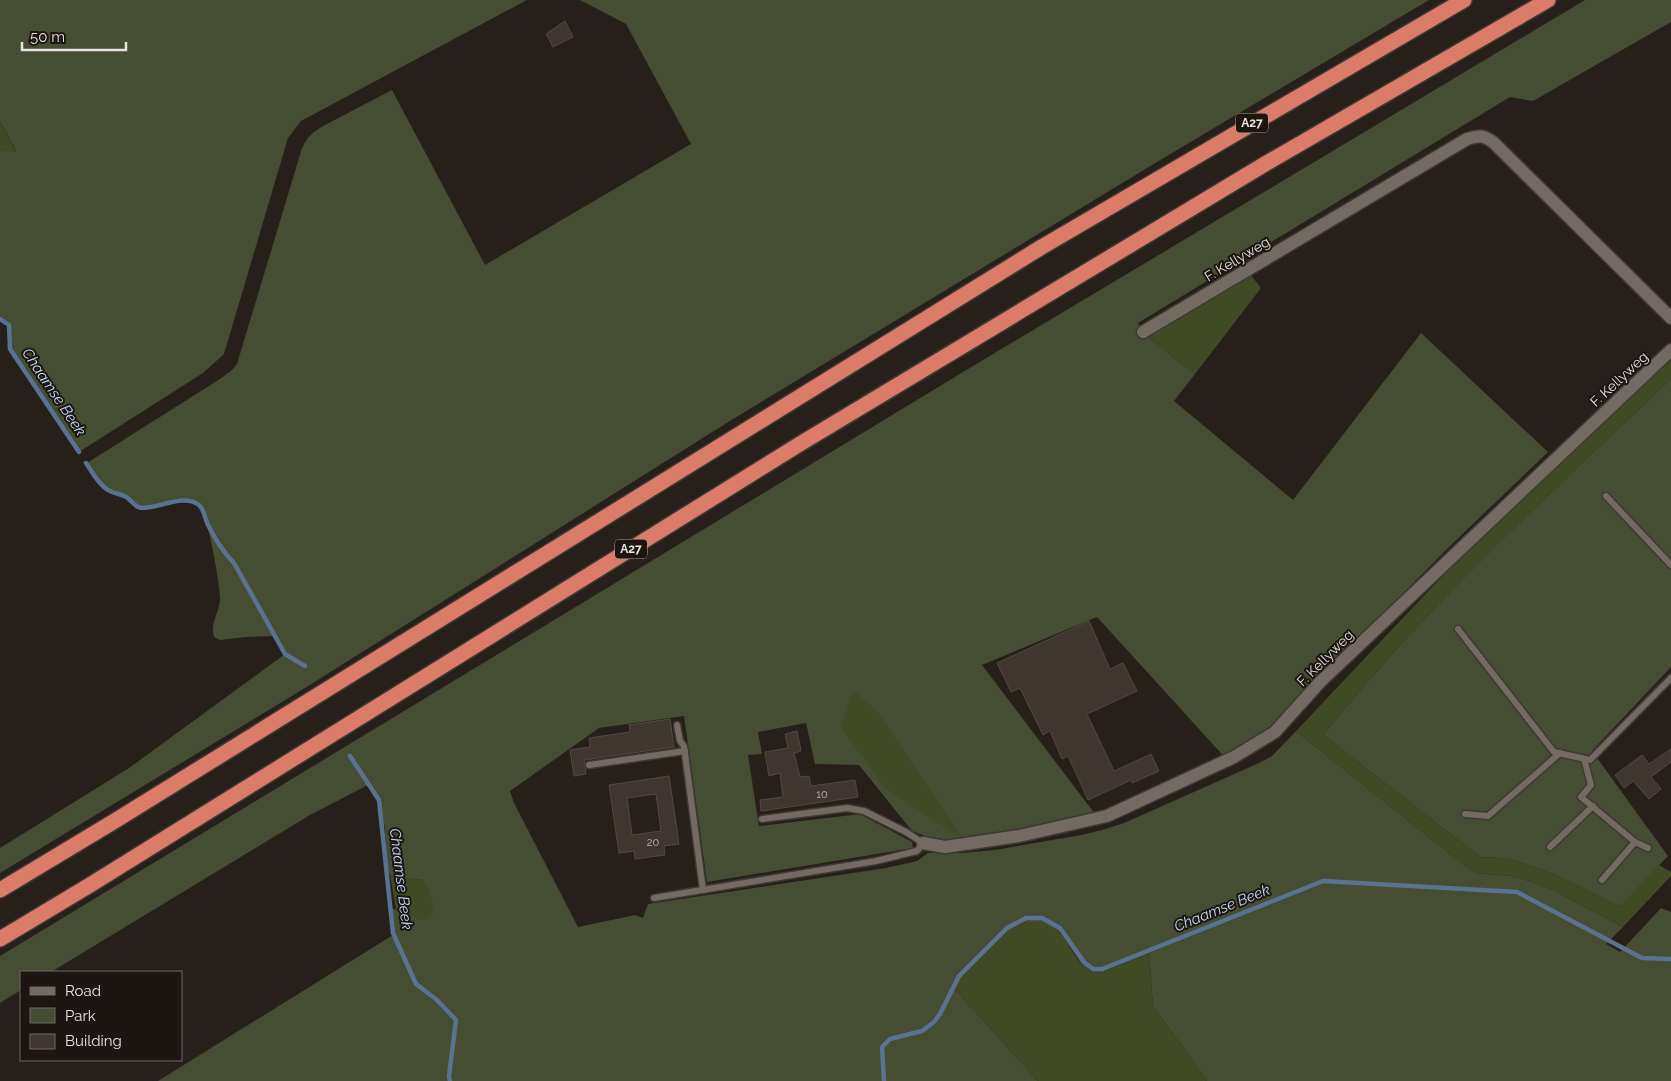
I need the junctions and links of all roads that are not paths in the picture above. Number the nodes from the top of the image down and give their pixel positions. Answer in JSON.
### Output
{"nodes":[{"id":1,"x":1464,"y":0,"type":"edge"},
{"id":2,"x":1548,"y":0,"type":"edge"},
{"id":3,"x":1671,"y":318,"type":"edge"},
{"id":4,"x":1143,"y":332,"type":"dead end"},
{"id":5,"x":1671,"y":350,"type":"edge"},
{"id":6,"x":1606,"y":496,"type":"dead end"},
{"id":7,"x":1671,"y":565,"type":"edge"},
{"id":8,"x":1458,"y":630,"type":"dead end"},
{"id":9,"x":1671,"y":678,"type":"edge"},
{"id":10,"x":677,"y":725,"type":"dead end"},
{"id":11,"x":685,"y":751,"type":"junction"},
{"id":12,"x":1560,"y":753,"type":"junction"},
{"id":13,"x":1584,"y":759,"type":"junction"},
{"id":14,"x":589,"y":765,"type":"dead end"},
{"id":15,"x":1593,"y":806,"type":"junction"},
{"id":16,"x":1465,"y":814,"type":"dead end"},
{"id":17,"x":762,"y":820,"type":"dead end"},
{"id":18,"x":1635,"y":842,"type":"junction"},
{"id":19,"x":923,"y":843,"type":"junction"},
{"id":20,"x":1550,"y":847,"type":"dead end"},
{"id":21,"x":1648,"y":848,"type":"dead end"},
{"id":22,"x":1602,"y":880,"type":"dead end"},
{"id":23,"x":0,"y":890,"type":"edge"},
{"id":24,"x":703,"y":890,"type":"junction"},
{"id":25,"x":654,"y":898,"type":"dead end"},
{"id":26,"x":0,"y":939,"type":"edge"}],
"edges":[{"from":1,"to":23,"type":"highway","number":"A27"},
{"from":2,"to":26,"type":"highway","number":"A27"},
{"from":3,"to":4,"type":"street","name":"F. Kellyweg"},
{"from":5,"to":19,"type":"street","name":"F. Kellyweg"},
{"from":6,"to":7,"type":"lane"},
{"from":8,"to":12,"type":"lane"},
{"from":9,"to":13,"type":"lane"},
{"from":10,"to":11,"type":"lane"},
{"from":11,"to":14,"type":"lane"},
{"from":11,"to":24,"type":"lane"},
{"from":12,"to":13,"type":"lane"},
{"from":12,"to":16,"type":"lane"},
{"from":13,"to":15,"type":"lane"},
{"from":15,"to":18,"type":"lane"},
{"from":15,"to":20,"type":"lane"},
{"from":17,"to":19,"type":"lane"},
{"from":18,"to":21,"type":"lane"},
{"from":18,"to":22,"type":"lane"},
{"from":19,"to":24,"type":"lane"},
{"from":24,"to":25,"type":"lane"}]}
